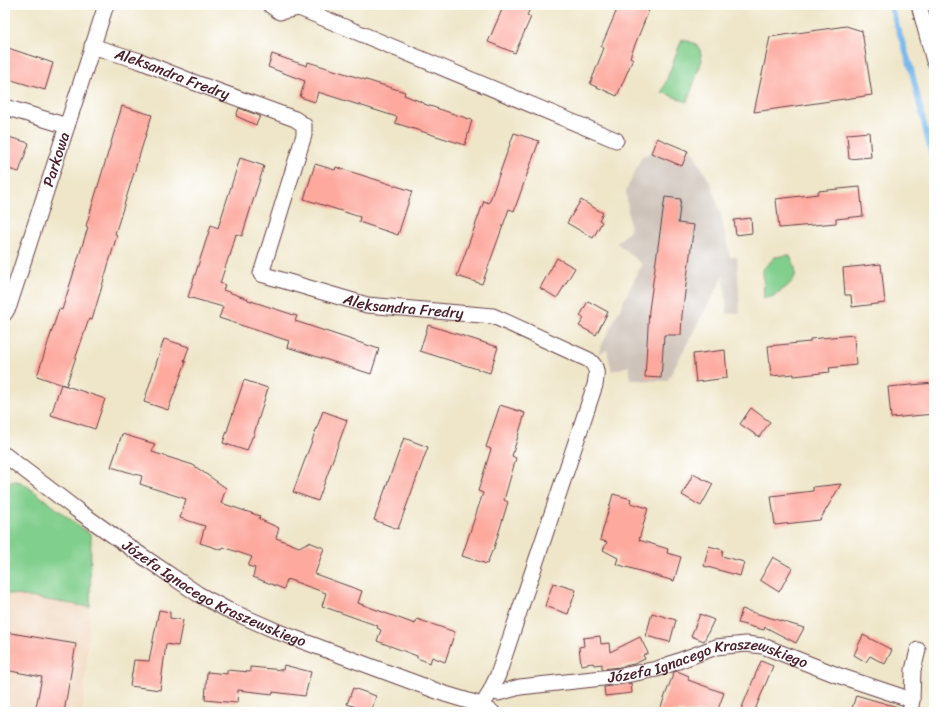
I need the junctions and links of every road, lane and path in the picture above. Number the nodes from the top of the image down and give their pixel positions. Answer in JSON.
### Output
{"nodes":[{"id":1,"x":106,"y":5,"type":"edge"},
{"id":2,"x":270,"y":5,"type":"edge"},
{"id":3,"x":919,"y":5,"type":"edge"},
{"id":4,"x":300,"y":6,"type":"edge"},
{"id":5,"x":92,"y":46,"type":"junction"},
{"id":6,"x":934,"y":61,"type":"edge"},
{"id":7,"x":5,"y":107,"type":"edge"},
{"id":8,"x":67,"y":126,"type":"junction"},
{"id":9,"x":616,"y":140,"type":"dead end"},
{"id":10,"x":5,"y":312,"type":"edge"},
{"id":11,"x":6,"y":457,"type":"edge"},
{"id":12,"x":918,"y":650,"type":"dead end"},
{"id":13,"x":498,"y":675,"type":"junction"},
{"id":14,"x":498,"y":693,"type":"junction"},
{"id":15,"x":445,"y":694,"type":"junction"},
{"id":16,"x":911,"y":706,"type":"edge"},
{"id":17,"x":487,"y":709,"type":"edge"},
{"id":18,"x":463,"y":712,"type":"edge"},
{"id":19,"x":501,"y":712,"type":"edge"}],
"edges":[{"from":1,"to":5,"type":"street","name":"Parkowa"},
{"from":2,"to":4,"type":"street"},
{"from":3,"to":6,"type":"street"},
{"from":4,"to":9,"type":"street"},
{"from":5,"to":8,"type":"street","name":"Parkowa"},
{"from":5,"to":13,"type":"street","name":"Aleksandra Fredry"},
{"from":7,"to":8,"type":"street"},
{"from":8,"to":10,"type":"street","name":"Parkowa"},
{"from":11,"to":15,"type":"street","name":"Józefa Ignacego Kraszewskiego"},
{"from":12,"to":16,"type":"street","name":"Józefa Ignacego Kraszewskiego"},
{"from":13,"to":14,"type":"street"},
{"from":13,"to":17,"type":"street"},
{"from":14,"to":16,"type":"street","name":"Józefa Ignacego Kraszewskiego"},
{"from":14,"to":19,"type":"street"},
{"from":15,"to":17,"type":"street","name":"Józefa Ignacego Kraszewskiego"},
{"from":15,"to":18,"type":"street","name":"Józefa Ignacego Kraszewskiego"}]}
